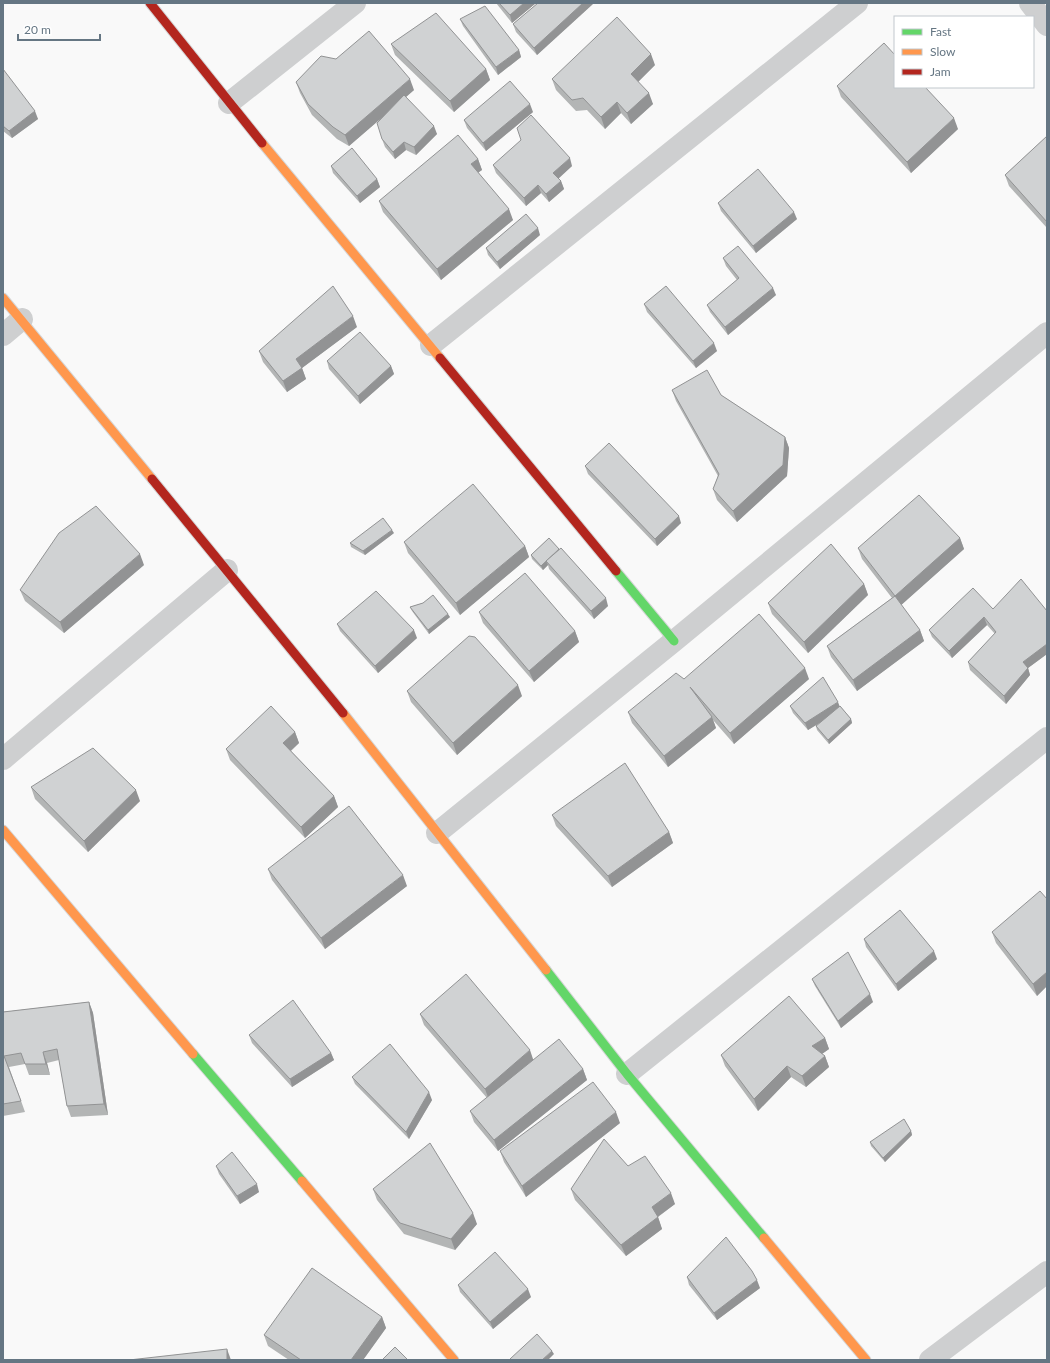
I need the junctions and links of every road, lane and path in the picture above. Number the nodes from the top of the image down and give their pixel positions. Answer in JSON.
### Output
{"nodes":[{"id":1,"x":150,"y":3,"type":"edge"},
{"id":2,"x":355,"y":3,"type":"edge"},
{"id":3,"x":857,"y":3,"type":"edge"},
{"id":4,"x":1030,"y":3,"type":"edge"},
{"id":5,"x":1047,"y":25,"type":"edge"},
{"id":6,"x":229,"y":103,"type":"junction"},
{"id":7,"x":3,"y":298,"type":"edge"},
{"id":8,"x":22,"y":319,"type":"junction"},
{"id":9,"x":1047,"y":333,"type":"edge"},
{"id":10,"x":3,"y":335,"type":"edge"},
{"id":11,"x":431,"y":345,"type":"junction"},
{"id":12,"x":227,"y":570,"type":"junction"},
{"id":13,"x":674,"y":641,"type":"junction"},
{"id":14,"x":1047,"y":738,"type":"edge"},
{"id":15,"x":3,"y":758,"type":"edge"},
{"id":16,"x":3,"y":830,"type":"edge"},
{"id":17,"x":437,"y":834,"type":"junction"},
{"id":18,"x":627,"y":1074,"type":"junction"},
{"id":19,"x":1047,"y":1272,"type":"edge"},
{"id":20,"x":454,"y":1360,"type":"edge"},
{"id":21,"x":866,"y":1360,"type":"edge"},
{"id":22,"x":930,"y":1360,"type":"edge"}],
"edges":[{"from":1,"to":6,"type":"street"},
{"from":2,"to":6,"type":"street"},
{"from":3,"to":11,"type":"street"},
{"from":4,"to":5,"type":"street"},
{"from":6,"to":11,"type":"street"},
{"from":7,"to":8,"type":"street"},
{"from":8,"to":10,"type":"street"},
{"from":8,"to":12,"type":"street"},
{"from":9,"to":13,"type":"street"},
{"from":11,"to":13,"type":"street"},
{"from":12,"to":15,"type":"street"},
{"from":12,"to":17,"type":"street"},
{"from":13,"to":17,"type":"street"},
{"from":14,"to":18,"type":"street"},
{"from":16,"to":20,"type":"street"},
{"from":17,"to":18,"type":"street"},
{"from":18,"to":21,"type":"street"},
{"from":19,"to":22,"type":"street"}]}
